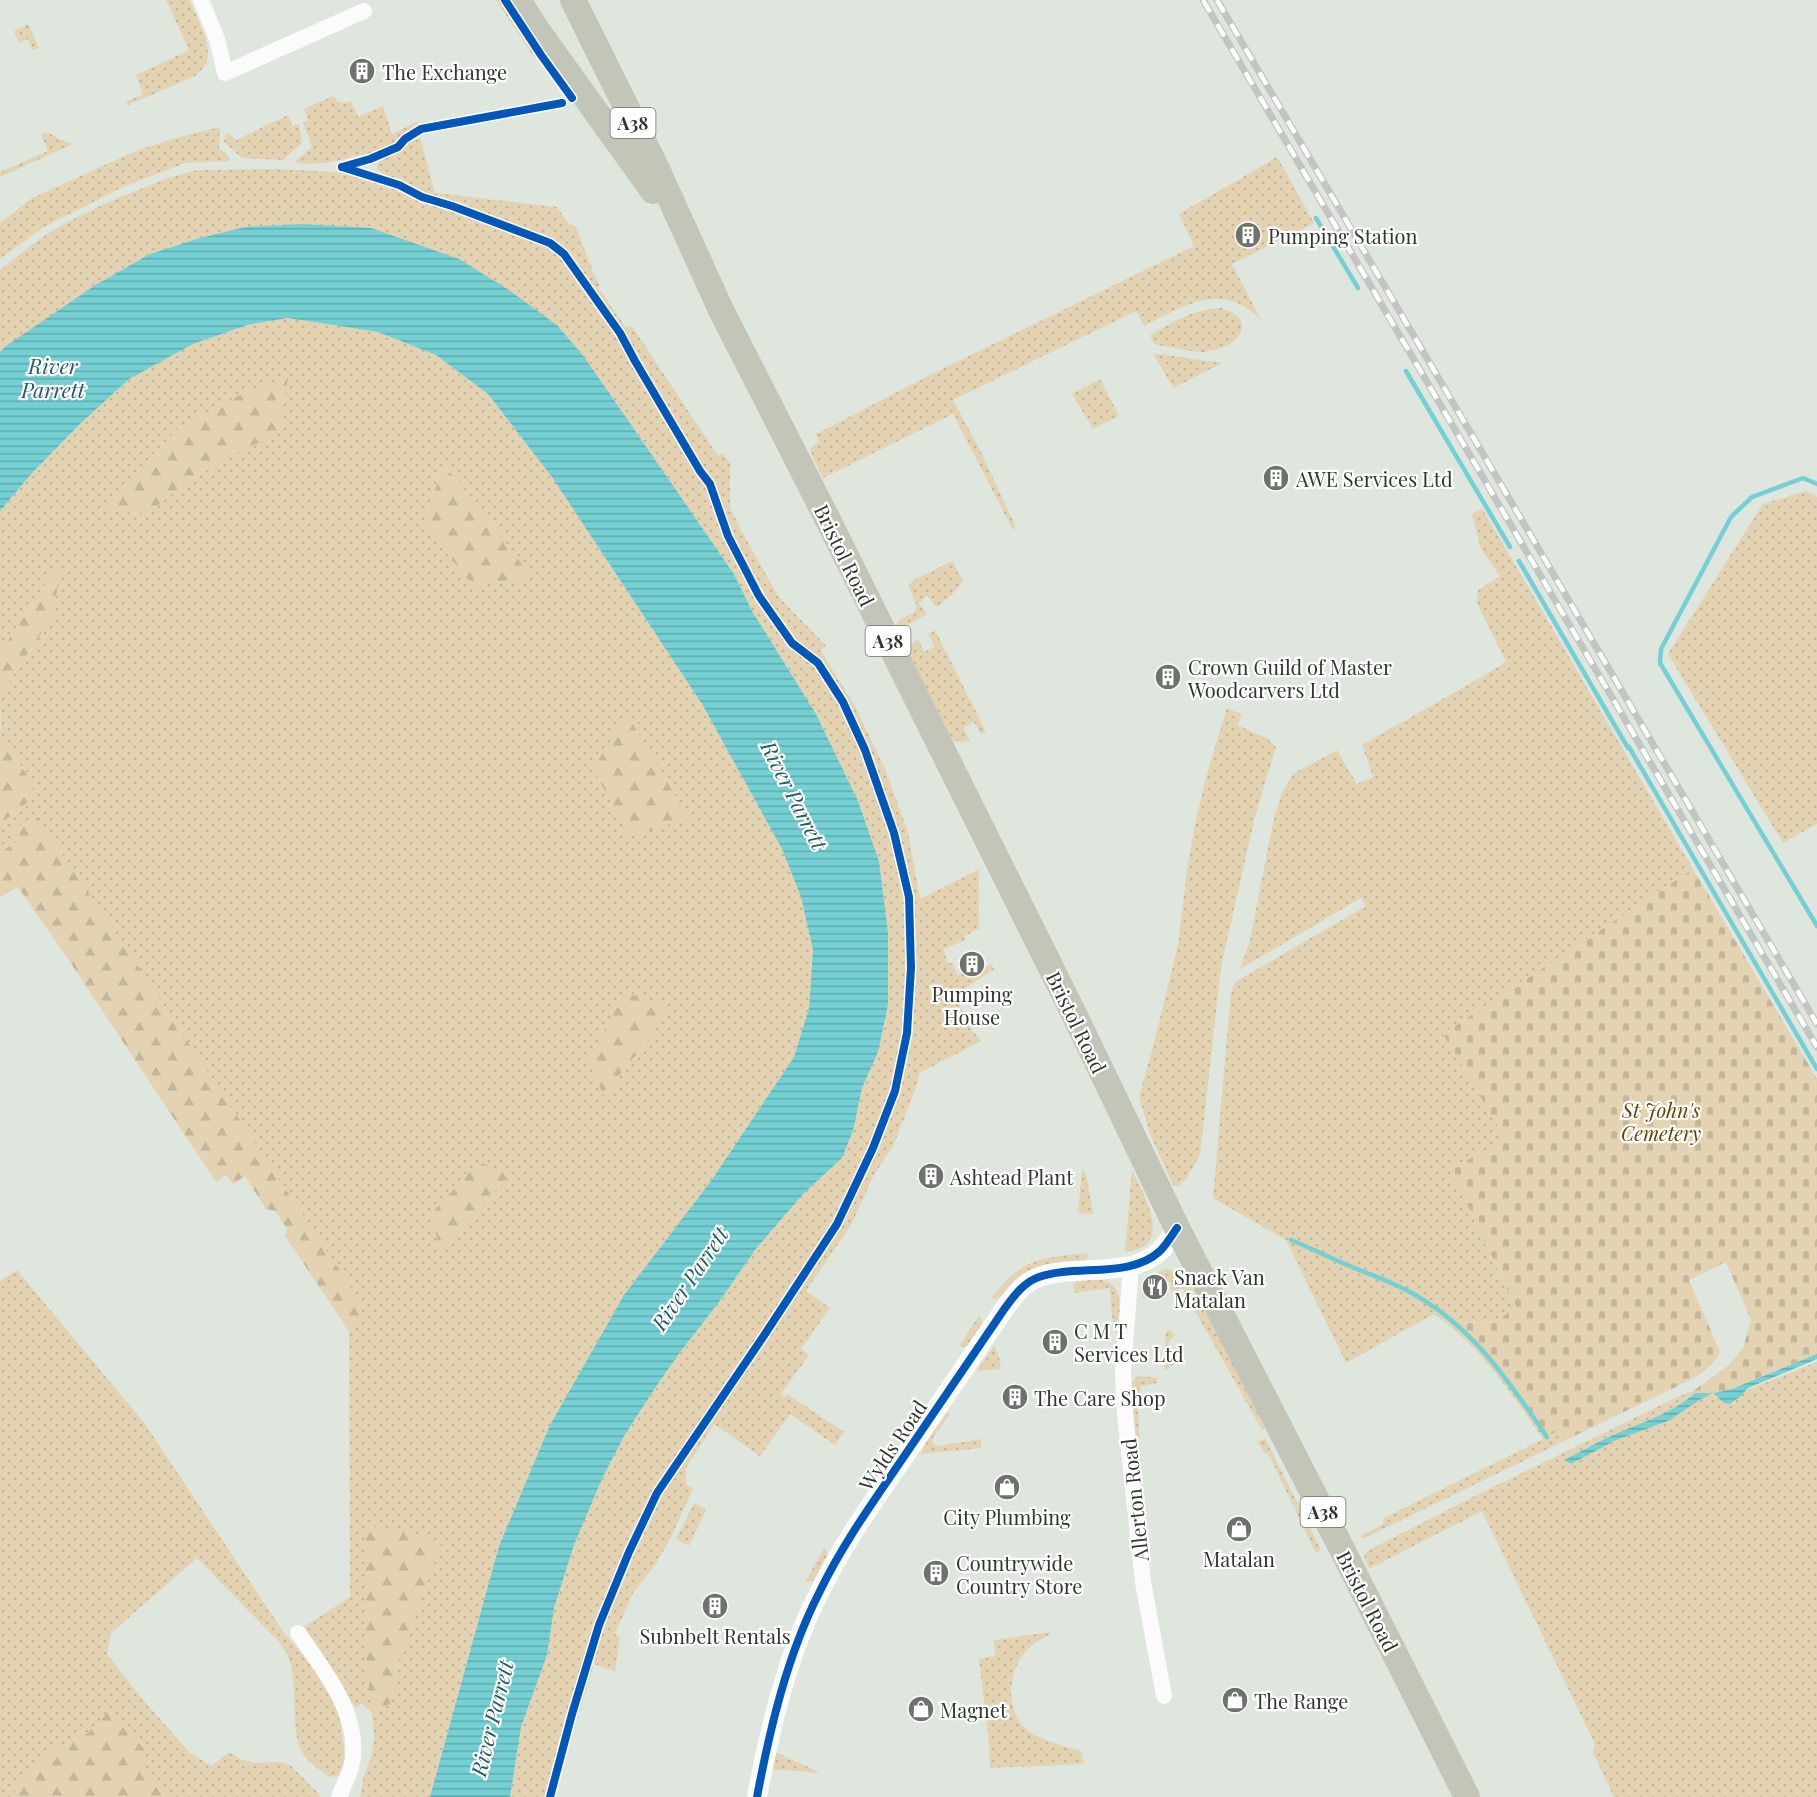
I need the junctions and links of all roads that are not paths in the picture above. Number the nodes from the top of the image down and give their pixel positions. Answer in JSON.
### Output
{"nodes":[{"id":1,"x":201,"y":0,"type":"edge"},
{"id":2,"x":518,"y":0,"type":"edge"},
{"id":3,"x":573,"y":0,"type":"edge"},
{"id":4,"x":364,"y":11,"type":"dead end"},
{"id":5,"x":691,"y":246,"type":"junction"},
{"id":6,"x":1177,"y":1228,"type":"junction"},
{"id":7,"x":1131,"y":1266,"type":"junction"},
{"id":8,"x":298,"y":1633,"type":"dead end"},
{"id":9,"x":1164,"y":1696,"type":"dead end"},
{"id":10,"x":339,"y":1797,"type":"edge"},
{"id":11,"x":757,"y":1797,"type":"edge"},
{"id":12,"x":1467,"y":1797,"type":"edge"}],
"edges":[{"from":1,"to":4,"type":"street"},
{"from":2,"to":5,"type":"main road","name":"Bristol Road","number":"A38"},
{"from":3,"to":5,"type":"main road","name":"Bristol Road","number":"A38"},
{"from":5,"to":6,"type":"main road","name":"Bristol Road","number":"A38"},
{"from":6,"to":7,"type":"street","name":"Wylds Road"},
{"from":6,"to":12,"type":"main road","name":"Bristol Road","number":"A38"},
{"from":7,"to":9,"type":"street","name":"Allerton Road"},
{"from":7,"to":11,"type":"street","name":"Wylds Road"},
{"from":8,"to":10,"type":"street"}]}
